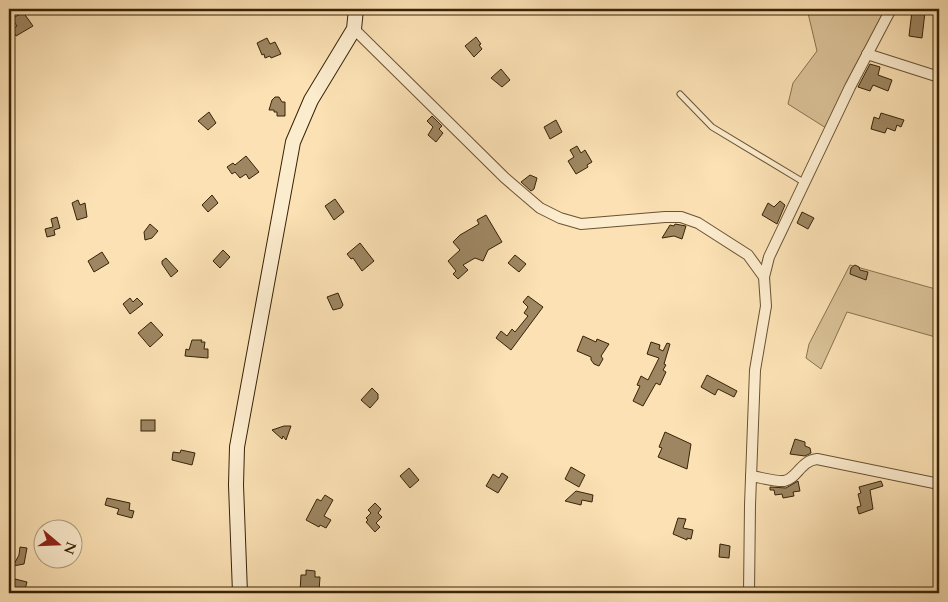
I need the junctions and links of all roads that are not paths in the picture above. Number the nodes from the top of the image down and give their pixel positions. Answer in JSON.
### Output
{"nodes":[{"id":1,"x":356,"y":9,"type":"edge"},
{"id":2,"x":891,"y":9,"type":"edge"},
{"id":3,"x":354,"y":29,"type":"junction"},
{"id":4,"x":867,"y":54,"type":"junction"},
{"id":5,"x":939,"y":77,"type":"edge"},
{"id":6,"x":680,"y":94,"type":"dead end"},
{"id":7,"x":805,"y":184,"type":"junction"},
{"id":8,"x":764,"y":277,"type":"junction"},
{"id":9,"x":751,"y":476,"type":"junction"},
{"id":10,"x":939,"y":484,"type":"edge"},
{"id":11,"x":240,"y":593,"type":"edge"},
{"id":12,"x":749,"y":593,"type":"edge"}],
"edges":[{"from":1,"to":3,"type":"main road"},
{"from":2,"to":4,"type":"street"},
{"from":3,"to":8,"type":"street"},
{"from":3,"to":11,"type":"main road"},
{"from":4,"to":5,"type":"street"},
{"from":4,"to":7,"type":"street"},
{"from":6,"to":7,"type":"lane"},
{"from":7,"to":8,"type":"street"},
{"from":8,"to":9,"type":"street"},
{"from":9,"to":10,"type":"street"},
{"from":9,"to":12,"type":"street"}]}
